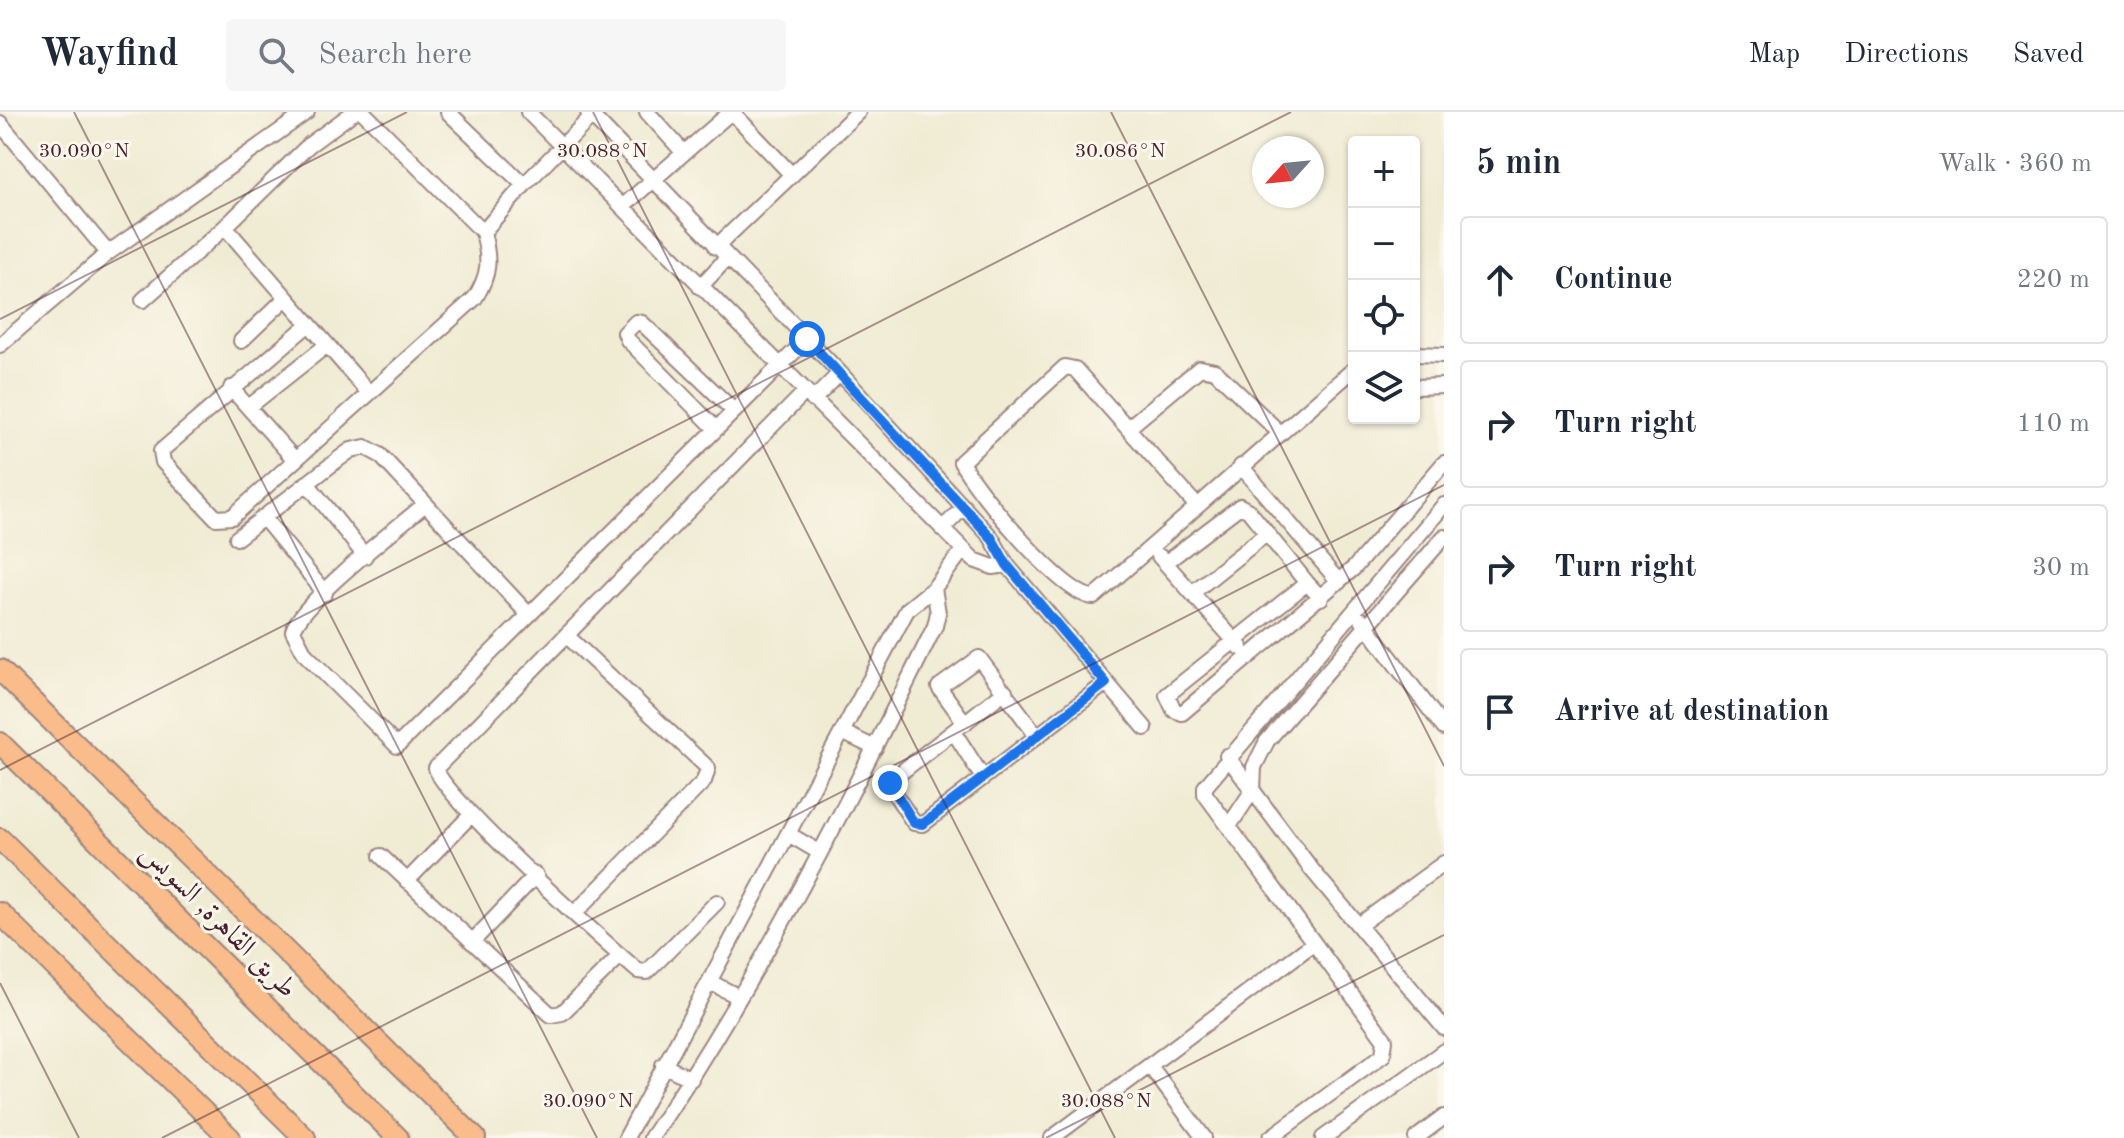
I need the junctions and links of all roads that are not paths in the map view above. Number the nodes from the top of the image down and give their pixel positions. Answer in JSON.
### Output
{"nodes":[{"id":1,"x":307,"y":112,"type":"edge"},
{"id":2,"x":354,"y":112,"type":"edge"},
{"id":3,"x":363,"y":112,"type":"edge"},
{"id":4,"x":448,"y":112,"type":"edge"},
{"id":5,"x":528,"y":112,"type":"edge"},
{"id":6,"x":647,"y":112,"type":"edge"},
{"id":7,"x":732,"y":112,"type":"edge"},
{"id":8,"x":858,"y":112,"type":"edge"},
{"id":9,"x":590,"y":114,"type":"edge"},
{"id":10,"x":0,"y":123,"type":"edge"},
{"id":11,"x":562,"y":146,"type":"junction"},
{"id":12,"x":684,"y":153,"type":"junction"},
{"id":13,"x":792,"y":175,"type":"junction"},
{"id":14,"x":651,"y":180,"type":"junction"},
{"id":15,"x":524,"y":185,"type":"junction"},
{"id":16,"x":622,"y":207,"type":"junction"},
{"id":17,"x":225,"y":227,"type":"junction"},
{"id":18,"x":483,"y":232,"type":"junction"},
{"id":19,"x":108,"y":253,"type":"junction"},
{"id":20,"x":722,"y":253,"type":"junction"},
{"id":21,"x":700,"y":287,"type":"junction"},
{"id":22,"x":286,"y":298,"type":"junction"},
{"id":23,"x":143,"y":300,"type":"dead end"},
{"id":24,"x":309,"y":324,"type":"junction"},
{"id":25,"x":807,"y":339,"type":"junction"},
{"id":26,"x":241,"y":341,"type":"dead end"},
{"id":27,"x":0,"y":345,"type":"edge"},
{"id":28,"x":327,"y":345,"type":"junction"},
{"id":29,"x":1420,"y":354,"type":"edge"},
{"id":30,"x":1444,"y":355,"type":"edge"},
{"id":31,"x":780,"y":366,"type":"junction"},
{"id":32,"x":840,"y":373,"type":"junction"},
{"id":33,"x":1348,"y":376,"type":"edge"},
{"id":34,"x":1444,"y":386,"type":"edge"},
{"id":35,"x":1420,"y":387,"type":"edge"},
{"id":36,"x":231,"y":388,"type":"junction"},
{"id":37,"x":369,"y":393,"type":"junction"},
{"id":38,"x":809,"y":396,"type":"junction"},
{"id":39,"x":250,"y":406,"type":"junction"},
{"id":40,"x":734,"y":411,"type":"junction"},
{"id":41,"x":1128,"y":428,"type":"junction"},
{"id":42,"x":716,"y":429,"type":"junction"},
{"id":43,"x":1279,"y":432,"type":"junction"},
{"id":44,"x":295,"y":460,"type":"junction"},
{"id":45,"x":1444,"y":463,"type":"edge"},
{"id":46,"x":1241,"y":466,"type":"junction"},
{"id":47,"x":307,"y":483,"type":"junction"},
{"id":48,"x":424,"y":505,"type":"junction"},
{"id":49,"x":1196,"y":505,"type":"junction"},
{"id":50,"x":1444,"y":505,"type":"edge"},
{"id":51,"x":964,"y":507,"type":"junction"},
{"id":52,"x":263,"y":517,"type":"junction"},
{"id":53,"x":942,"y":529,"type":"junction"},
{"id":54,"x":1266,"y":534,"type":"junction"},
{"id":55,"x":1444,"y":537,"type":"edge"},
{"id":56,"x":237,"y":538,"type":"dead end"},
{"id":57,"x":1150,"y":546,"type":"junction"},
{"id":58,"x":963,"y":550,"type":"junction"},
{"id":59,"x":365,"y":556,"type":"junction"},
{"id":60,"x":1165,"y":563,"type":"junction"},
{"id":61,"x":1007,"y":565,"type":"junction"},
{"id":62,"x":1339,"y":582,"type":"junction"},
{"id":63,"x":1307,"y":583,"type":"junction"},
{"id":64,"x":934,"y":588,"type":"junction"},
{"id":65,"x":325,"y":593,"type":"junction"},
{"id":66,"x":1192,"y":593,"type":"junction"},
{"id":67,"x":1321,"y":598,"type":"junction"},
{"id":68,"x":1353,"y":609,"type":"junction"},
{"id":69,"x":529,"y":615,"type":"junction"},
{"id":70,"x":1366,"y":626,"type":"junction"},
{"id":71,"x":566,"y":635,"type":"junction"},
{"id":72,"x":1236,"y":642,"type":"junction"},
{"id":73,"x":1249,"y":657,"type":"junction"},
{"id":74,"x":0,"y":670,"type":"edge"},
{"id":75,"x":1106,"y":683,"type":"junction"},
{"id":76,"x":1005,"y":691,"type":"junction"},
{"id":77,"x":959,"y":727,"type":"junction"},
{"id":78,"x":1145,"y":728,"type":"dead end"},
{"id":79,"x":1444,"y":728,"type":"edge"},
{"id":80,"x":844,"y":733,"type":"junction"},
{"id":81,"x":1037,"y":736,"type":"junction"},
{"id":82,"x":0,"y":743,"type":"edge"},
{"id":83,"x":875,"y":748,"type":"junction"},
{"id":84,"x":1227,"y":756,"type":"junction"},
{"id":85,"x":983,"y":778,"type":"junction"},
{"id":86,"x":1253,"y":790,"type":"junction"},
{"id":87,"x":471,"y":815,"type":"junction"},
{"id":88,"x":1229,"y":826,"type":"junction"},
{"id":89,"x":790,"y":835,"type":"junction"},
{"id":90,"x":0,"y":839,"type":"edge"},
{"id":91,"x":819,"y":852,"type":"junction"},
{"id":92,"x":381,"y":856,"type":"dead end"},
{"id":93,"x":1444,"y":863,"type":"edge"},
{"id":94,"x":536,"y":875,"type":"junction"},
{"id":95,"x":407,"y":881,"type":"junction"},
{"id":96,"x":717,"y":902,"type":"dead end"},
{"id":97,"x":0,"y":913,"type":"edge"},
{"id":98,"x":575,"y":913,"type":"junction"},
{"id":99,"x":1359,"y":925,"type":"junction"},
{"id":100,"x":472,"y":942,"type":"junction"},
{"id":101,"x":1314,"y":943,"type":"junction"},
{"id":102,"x":620,"y":956,"type":"junction"},
{"id":103,"x":710,"y":982,"type":"junction"},
{"id":104,"x":739,"y":997,"type":"junction"},
{"id":105,"x":1444,"y":1028,"type":"edge"},
{"id":106,"x":1444,"y":1051,"type":"edge"},
{"id":107,"x":663,"y":1065,"type":"junction"},
{"id":108,"x":1150,"y":1066,"type":"junction"},
{"id":109,"x":691,"y":1079,"type":"junction"},
{"id":110,"x":1444,"y":1117,"type":"edge"},
{"id":111,"x":230,"y":1138,"type":"edge"},
{"id":112,"x":305,"y":1138,"type":"edge"},
{"id":113,"x":398,"y":1138,"type":"edge"},
{"id":114,"x":475,"y":1138,"type":"edge"},
{"id":115,"x":626,"y":1138,"type":"edge"},
{"id":116,"x":651,"y":1138,"type":"edge"},
{"id":117,"x":1052,"y":1138,"type":"edge"},
{"id":118,"x":1204,"y":1138,"type":"edge"},
{"id":119,"x":1270,"y":1138,"type":"edge"},
{"id":120,"x":1323,"y":1138,"type":"edge"},
{"id":121,"x":1416,"y":1138,"type":"edge"}],
"edges":[{"from":1,"to":19,"type":"lane"},
{"from":2,"to":17,"type":"lane"},
{"from":3,"to":18,"type":"lane"},
{"from":4,"to":15,"type":"lane"},
{"from":5,"to":11,"type":"lane"},
{"from":6,"to":12,"type":"lane"},
{"from":7,"to":12,"type":"lane"},
{"from":7,"to":13,"type":"lane"},
{"from":8,"to":13,"type":"lane"},
{"from":9,"to":11,"type":"lane"},
{"from":9,"to":14,"type":"lane"},
{"from":10,"to":19,"type":"lane"},
{"from":11,"to":15,"type":"lane"},
{"from":11,"to":16,"type":"lane"},
{"from":12,"to":14,"type":"lane"},
{"from":13,"to":20,"type":"lane"},
{"from":14,"to":16,"type":"lane"},
{"from":14,"to":20,"type":"lane"},
{"from":15,"to":18,"type":"lane"},
{"from":16,"to":21,"type":"lane"},
{"from":17,"to":22,"type":"lane"},
{"from":17,"to":23,"type":"lane"},
{"from":18,"to":37,"type":"lane"},
{"from":19,"to":27,"type":"lane"},
{"from":20,"to":21,"type":"lane"},
{"from":20,"to":25,"type":"lane"},
{"from":21,"to":31,"type":"lane"},
{"from":22,"to":24,"type":"lane"},
{"from":22,"to":26,"type":"lane"},
{"from":24,"to":28,"type":"lane"},
{"from":24,"to":36,"type":"lane"},
{"from":25,"to":31,"type":"lane"},
{"from":25,"to":32,"type":"lane"},
{"from":28,"to":37,"type":"lane"},
{"from":28,"to":39,"type":"lane"},
{"from":29,"to":30,"type":"lane"},
{"from":31,"to":38,"type":"lane"},
{"from":31,"to":40,"type":"lane"},
{"from":32,"to":38,"type":"lane"},
{"from":32,"to":51,"type":"lane"},
{"from":33,"to":43,"type":"lane"},
{"from":34,"to":35,"type":"lane"},
{"from":36,"to":39,"type":"lane"},
{"from":36,"to":44,"type":"lane"},
{"from":37,"to":44,"type":"lane"},
{"from":38,"to":53,"type":"lane"},
{"from":38,"to":71,"type":"lane"},
{"from":39,"to":44,"type":"lane"},
{"from":40,"to":42,"type":"lane"},
{"from":40,"to":42,"type":"lane"},
{"from":41,"to":43,"type":"lane"},
{"from":41,"to":49,"type":"lane"},
{"from":41,"to":57,"type":"lane"},
{"from":42,"to":69,"type":"lane"},
{"from":43,"to":46,"type":"lane"},
{"from":45,"to":62,"type":"lane"},
{"from":46,"to":49,"type":"lane"},
{"from":46,"to":62,"type":"lane"},
{"from":47,"to":48,"type":"lane"},
{"from":47,"to":52,"type":"lane"},
{"from":47,"to":59,"type":"lane"},
{"from":48,"to":59,"type":"lane"},
{"from":48,"to":69,"type":"lane"},
{"from":49,"to":57,"type":"lane"},
{"from":50,"to":68,"type":"lane"},
{"from":51,"to":53,"type":"lane"},
{"from":51,"to":61,"type":"lane"},
{"from":52,"to":56,"type":"lane"},
{"from":52,"to":65,"type":"lane"},
{"from":53,"to":58,"type":"lane"},
{"from":54,"to":60,"type":"lane"},
{"from":54,"to":63,"type":"lane"},
{"from":54,"to":66,"type":"lane"},
{"from":55,"to":70,"type":"lane"},
{"from":57,"to":60,"type":"lane"},
{"from":58,"to":61,"type":"lane"},
{"from":58,"to":64,"type":"lane"},
{"from":59,"to":65,"type":"lane"},
{"from":60,"to":66,"type":"lane"},
{"from":61,"to":75,"type":"lane"},
{"from":62,"to":67,"type":"lane"},
{"from":63,"to":67,"type":"lane"},
{"from":63,"to":72,"type":"lane"},
{"from":64,"to":80,"type":"lane"},
{"from":64,"to":83,"type":"lane"},
{"from":65,"to":69,"type":"lane"},
{"from":66,"to":72,"type":"lane"},
{"from":67,"to":73,"type":"lane"},
{"from":68,"to":70,"type":"lane"},
{"from":68,"to":84,"type":"lane"},
{"from":70,"to":79,"type":"lane"},
{"from":70,"to":86,"type":"lane"},
{"from":71,"to":87,"type":"lane"},
{"from":71,"to":98,"type":"lane"},
{"from":72,"to":73,"type":"lane"},
{"from":72,"to":73,"type":"lane"},
{"from":74,"to":114,"type":"highway"},
{"from":75,"to":78,"type":"lane"},
{"from":75,"to":81,"type":"lane"},
{"from":76,"to":77,"type":"lane"},
{"from":76,"to":77,"type":"lane"},
{"from":76,"to":81,"type":"lane"},
{"from":77,"to":85,"type":"lane"},
{"from":77,"to":85,"type":"lane"},
{"from":80,"to":83,"type":"lane"},
{"from":80,"to":89,"type":"lane"},
{"from":81,"to":85,"type":"lane"},
{"from":82,"to":113,"type":"highway","name":"طريق القاهرة, السويس"},
{"from":83,"to":91,"type":"lane"},
{"from":84,"to":86,"type":"lane"},
{"from":84,"to":88,"type":"lane"},
{"from":86,"to":88,"type":"lane"},
{"from":86,"to":99,"type":"lane"},
{"from":87,"to":94,"type":"lane"},
{"from":87,"to":95,"type":"lane"},
{"from":88,"to":101,"type":"lane"},
{"from":89,"to":91,"type":"lane"},
{"from":89,"to":103,"type":"lane"},
{"from":90,"to":112,"type":"highway"},
{"from":91,"to":104,"type":"lane"},
{"from":92,"to":95,"type":"lane"},
{"from":93,"to":99,"type":"lane"},
{"from":94,"to":98,"type":"lane"},
{"from":94,"to":100,"type":"lane"},
{"from":95,"to":100,"type":"lane"},
{"from":96,"to":102,"type":"lane"},
{"from":97,"to":111,"type":"highway"},
{"from":98,"to":102,"type":"lane"},
{"from":99,"to":105,"type":"lane"},
{"from":100,"to":102,"type":"lane"},
{"from":101,"to":108,"type":"lane"},
{"from":101,"to":119,"type":"lane"},
{"from":103,"to":104,"type":"lane"},
{"from":103,"to":107,"type":"lane"},
{"from":104,"to":109,"type":"lane"},
{"from":106,"to":120,"type":"lane"},
{"from":107,"to":109,"type":"lane"},
{"from":107,"to":115,"type":"lane"},
{"from":108,"to":117,"type":"lane"},
{"from":108,"to":118,"type":"lane"},
{"from":109,"to":116,"type":"lane"},
{"from":110,"to":121,"type":"lane"}]}
